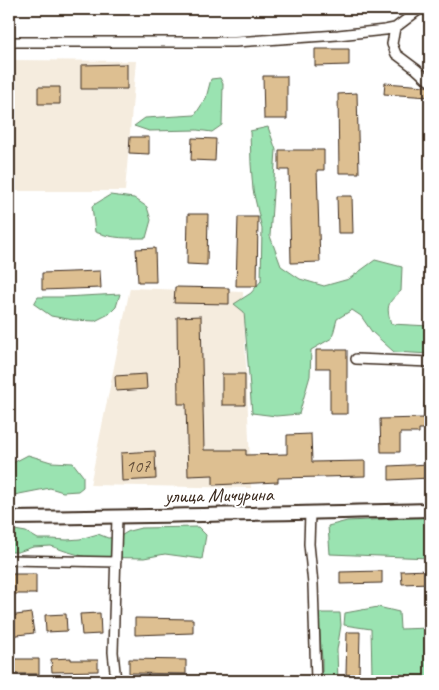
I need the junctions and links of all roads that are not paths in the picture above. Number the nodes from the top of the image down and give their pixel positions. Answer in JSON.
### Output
{"nodes":[{"id":1,"x":420,"y":9,"type":"edge"},
{"id":2,"x":395,"y":28,"type":"junction"},
{"id":3,"x":9,"y":42,"type":"edge"},
{"id":4,"x":430,"y":81,"type":"edge"},
{"id":5,"x":356,"y":359,"type":"dead end"},
{"id":6,"x":430,"y":362,"type":"edge"},
{"id":7,"x":430,"y":510,"type":"edge"},
{"id":8,"x":310,"y":513,"type":"junction"},
{"id":9,"x":117,"y":517,"type":"junction"},
{"id":10,"x":9,"y":518,"type":"edge"},
{"id":11,"x":9,"y":560,"type":"edge"},
{"id":12,"x":116,"y":562,"type":"junction"},
{"id":13,"x":116,"y":681,"type":"edge"},
{"id":14,"x":316,"y":681,"type":"edge"}],
"edges":[{"from":1,"to":2,"type":"street"},
{"from":2,"to":3,"type":"street"},
{"from":2,"to":4,"type":"street"},
{"from":5,"to":6,"type":"street"},
{"from":7,"to":8,"type":"main road","name":"улица Мичурина"},
{"from":8,"to":9,"type":"main road","name":"улица Мичурина"},
{"from":8,"to":14,"type":"street"},
{"from":9,"to":10,"type":"main road","name":"улица Мичурина"},
{"from":9,"to":12,"type":"street"},
{"from":11,"to":12,"type":"street"},
{"from":12,"to":13,"type":"street"}]}
